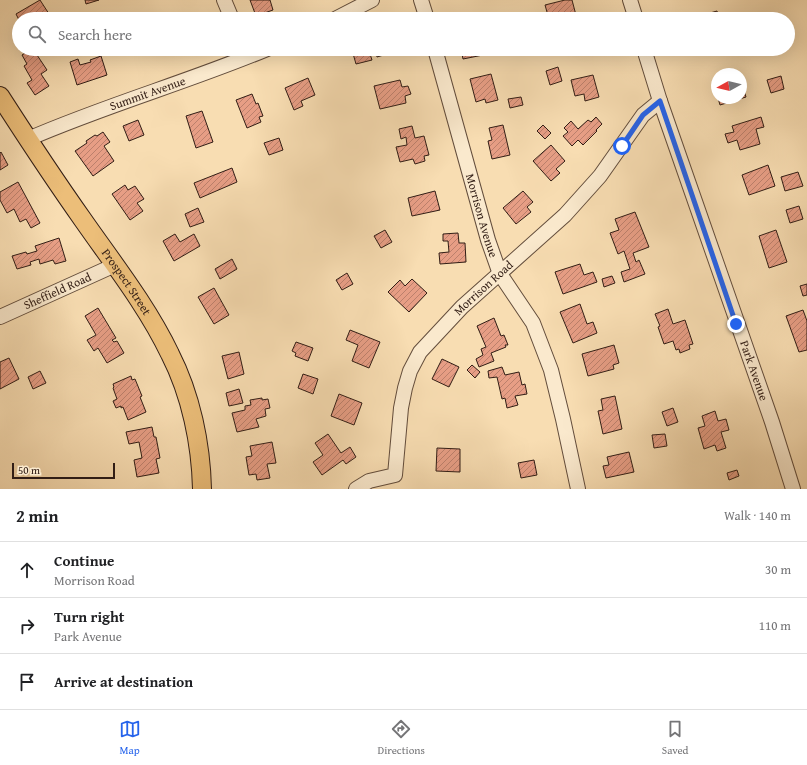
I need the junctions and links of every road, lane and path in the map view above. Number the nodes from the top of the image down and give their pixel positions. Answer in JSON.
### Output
{"nodes":[{"id":1,"x":224,"y":0,"type":"edge"},
{"id":2,"x":372,"y":0,"type":"edge"},
{"id":3,"x":421,"y":0,"type":"edge"},
{"id":4,"x":630,"y":0,"type":"edge"},
{"id":5,"x":229,"y":12,"type":"edge"},
{"id":6,"x":349,"y":12,"type":"edge"},
{"id":7,"x":425,"y":12,"type":"edge"},
{"id":8,"x":634,"y":12,"type":"edge"},
{"id":9,"x":239,"y":56,"type":"edge"},
{"id":10,"x":437,"y":56,"type":"edge"},
{"id":11,"x":646,"y":56,"type":"edge"},
{"id":12,"x":0,"y":96,"type":"edge"},
{"id":13,"x":660,"y":101,"type":"junction"},
{"id":14,"x":28,"y":139,"type":"junction"},
{"id":15,"x":115,"y":265,"type":"junction"},
{"id":16,"x":500,"y":274,"type":"junction"},
{"id":17,"x":0,"y":318,"type":"edge"},
{"id":18,"x":395,"y":482,"type":"edge"},
{"id":19,"x":202,"y":489,"type":"edge"},
{"id":20,"x":356,"y":489,"type":"edge"},
{"id":21,"x":578,"y":489,"type":"edge"},
{"id":22,"x":793,"y":489,"type":"edge"}],
"edges":[{"from":1,"to":5,"type":"street"},
{"from":2,"to":6,"type":"street"},
{"from":3,"to":7,"type":"street"},
{"from":4,"to":8,"type":"street"},
{"from":9,"to":14,"type":"street","name":"Summit Avenue"},
{"from":10,"to":16,"type":"street","name":"Morrison Avenue"},
{"from":11,"to":13,"type":"street","name":"Park Avenue"},
{"from":12,"to":14,"type":"main road","name":"Prospect Street"},
{"from":13,"to":16,"type":"street","name":"Morrison Road"},
{"from":13,"to":22,"type":"street","name":"Park Avenue"},
{"from":14,"to":15,"type":"main road","name":"Prospect Street"},
{"from":15,"to":17,"type":"street","name":"Sheffield Road"},
{"from":15,"to":19,"type":"main road","name":"Prospect Street"},
{"from":16,"to":18,"type":"street","name":"Morrison Road"},
{"from":16,"to":21,"type":"street","name":"Morrison Avenue"},
{"from":18,"to":20,"type":"street","name":"Morrison Road"}]}
